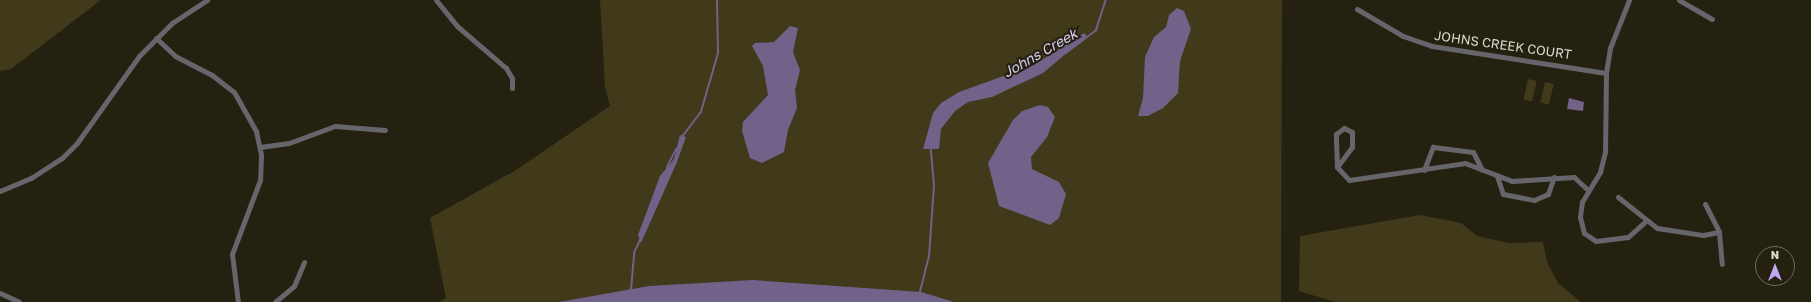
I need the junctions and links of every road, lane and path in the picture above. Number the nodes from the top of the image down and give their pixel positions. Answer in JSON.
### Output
{"nodes":[{"id":1,"x":207,"y":0,"type":"edge"},
{"id":2,"x":436,"y":0,"type":"edge"},
{"id":3,"x":1629,"y":0,"type":"edge"},
{"id":4,"x":1679,"y":0,"type":"edge"},
{"id":5,"x":1357,"y":9,"type":"dead end"},
{"id":6,"x":1712,"y":19,"type":"dead end"},
{"id":7,"x":156,"y":38,"type":"junction"},
{"id":8,"x":1606,"y":72,"type":"junction"},
{"id":9,"x":512,"y":88,"type":"dead end"},
{"id":10,"x":385,"y":130,"type":"dead end"},
{"id":11,"x":260,"y":147,"type":"junction"},
{"id":12,"x":1337,"y":167,"type":"junction"},
{"id":13,"x":1424,"y":170,"type":"junction"},
{"id":14,"x":1482,"y":170,"type":"junction"},
{"id":15,"x":1497,"y":176,"type":"junction"},
{"id":16,"x":1554,"y":177,"type":"junction"},
{"id":17,"x":1588,"y":190,"type":"junction"},
{"id":18,"x":0,"y":191,"type":"edge"},
{"id":19,"x":1618,"y":197,"type":"dead end"},
{"id":20,"x":1705,"y":204,"type":"dead end"},
{"id":21,"x":1646,"y":221,"type":"junction"},
{"id":22,"x":1719,"y":232,"type":"junction"},
{"id":23,"x":304,"y":262,"type":"dead end"},
{"id":24,"x":1722,"y":264,"type":"dead end"},
{"id":25,"x":0,"y":293,"type":"edge"},
{"id":26,"x":19,"y":302,"type":"edge"},
{"id":27,"x":238,"y":302,"type":"edge"},
{"id":28,"x":275,"y":302,"type":"edge"}],
"edges":[{"from":1,"to":7,"type":"street"},
{"from":2,"to":9,"type":"street"},
{"from":3,"to":8,"type":"street"},
{"from":4,"to":6,"type":"street"},
{"from":5,"to":8,"type":"street","name":"JOHNS CREEK COURT"},
{"from":7,"to":11,"type":"street"},
{"from":7,"to":18,"type":"street"},
{"from":8,"to":17,"type":"street"},
{"from":10,"to":11,"type":"street"},
{"from":11,"to":27,"type":"street"},
{"from":12,"to":12,"type":"street"},
{"from":12,"to":13,"type":"street"},
{"from":13,"to":14,"type":"street"},
{"from":13,"to":14,"type":"street"},
{"from":14,"to":15,"type":"street"},
{"from":15,"to":16,"type":"street"},
{"from":15,"to":16,"type":"street"},
{"from":16,"to":17,"type":"street"},
{"from":17,"to":21,"type":"street"},
{"from":19,"to":21,"type":"street"},
{"from":20,"to":22,"type":"street"},
{"from":21,"to":22,"type":"street"},
{"from":22,"to":24,"type":"street"},
{"from":23,"to":28,"type":"street"},
{"from":25,"to":26,"type":"street"}]}
